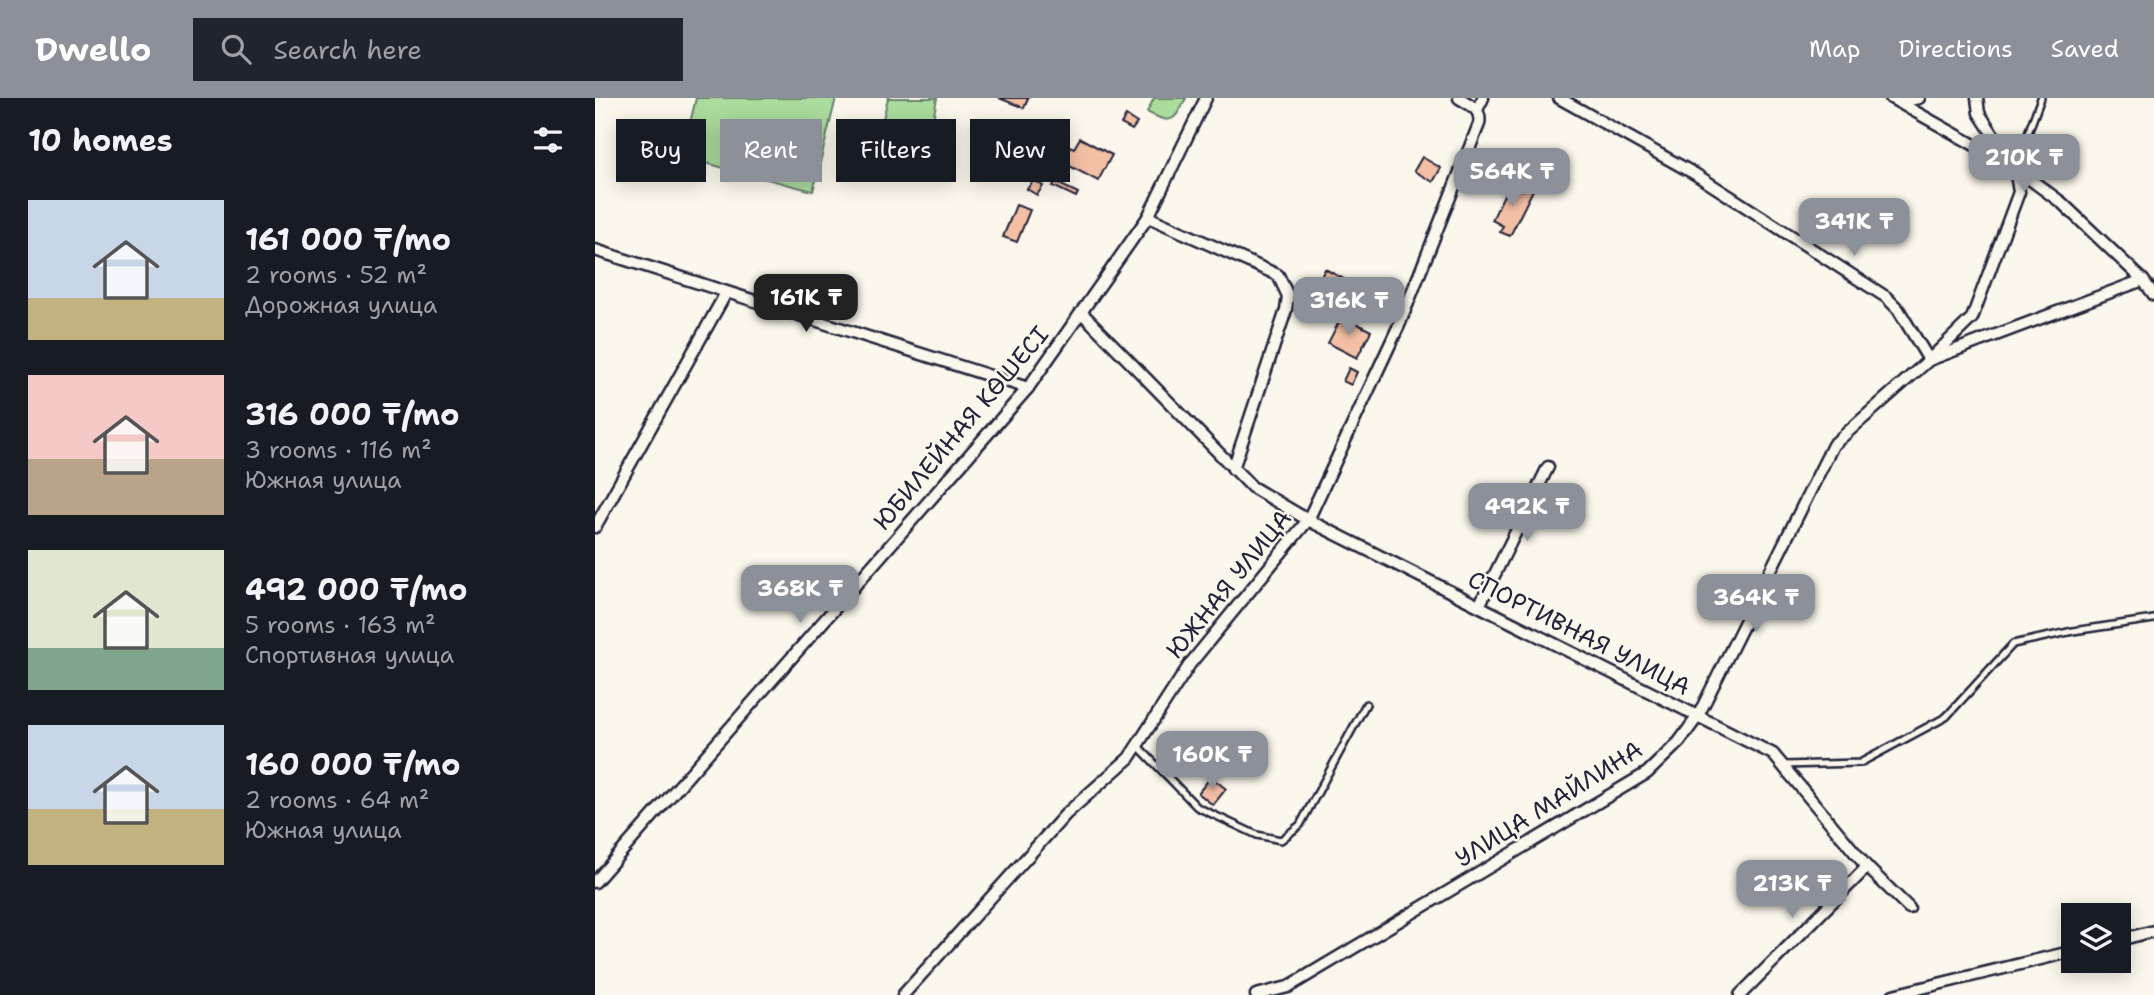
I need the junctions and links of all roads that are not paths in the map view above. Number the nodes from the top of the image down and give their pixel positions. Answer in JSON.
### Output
{"nodes":[{"id":1,"x":1206,"y":98,"type":"edge"},
{"id":2,"x":1459,"y":98,"type":"edge"},
{"id":3,"x":1483,"y":98,"type":"edge"},
{"id":4,"x":1559,"y":98,"type":"edge"},
{"id":5,"x":1919,"y":98,"type":"edge"},
{"id":6,"x":1977,"y":98,"type":"edge"},
{"id":7,"x":2041,"y":98,"type":"edge"},
{"id":8,"x":1895,"y":100,"type":"edge"},
{"id":9,"x":1477,"y":110,"type":"junction"},
{"id":10,"x":2015,"y":168,"type":"junction"},
{"id":11,"x":1148,"y":217,"type":"junction"},
{"id":12,"x":595,"y":250,"type":"edge"},
{"id":13,"x":2143,"y":280,"type":"junction"},
{"id":14,"x":726,"y":293,"type":"junction"},
{"id":15,"x":2154,"y":295,"type":"edge"},
{"id":16,"x":1082,"y":313,"type":"junction"},
{"id":17,"x":1929,"y":360,"type":"junction"},
{"id":18,"x":1028,"y":388,"type":"junction"},
{"id":19,"x":1548,"y":467,"type":"dead end"},
{"id":20,"x":1233,"y":469,"type":"junction"},
{"id":21,"x":1308,"y":520,"type":"junction"},
{"id":22,"x":595,"y":527,"type":"edge"},
{"id":23,"x":1479,"y":606,"type":"junction"},
{"id":24,"x":2154,"y":619,"type":"edge"},
{"id":25,"x":1366,"y":704,"type":"dead end"},
{"id":26,"x":1698,"y":716,"type":"junction"},
{"id":27,"x":1137,"y":745,"type":"junction"},
{"id":28,"x":1783,"y":765,"type":"junction"},
{"id":29,"x":1867,"y":867,"type":"junction"},
{"id":30,"x":595,"y":882,"type":"edge"},
{"id":31,"x":1909,"y":908,"type":"dead end"},
{"id":32,"x":2154,"y":931,"type":"edge"},
{"id":33,"x":2131,"y":937,"type":"edge"},
{"id":34,"x":2061,"y":954,"type":"edge"},
{"id":35,"x":1288,"y":987,"type":"junction"},
{"id":36,"x":903,"y":995,"type":"edge"},
{"id":37,"x":1256,"y":995,"type":"edge"},
{"id":38,"x":1279,"y":995,"type":"edge"},
{"id":39,"x":1740,"y":995,"type":"edge"},
{"id":40,"x":1893,"y":995,"type":"edge"}],
"edges":[{"from":1,"to":11,"type":"street","name":"ЮБИЛЕЙНАЯ КӨШЕСІ"},
{"from":2,"to":9,"type":"street"},
{"from":3,"to":9,"type":"street","name":"ЮЖНАЯ УЛИЦА"},
{"from":4,"to":17,"type":"street"},
{"from":5,"to":8,"type":"street"},
{"from":6,"to":10,"type":"street"},
{"from":7,"to":10,"type":"lane"},
{"from":8,"to":10,"type":"street"},
{"from":9,"to":21,"type":"street","name":"ЮЖНАЯ УЛИЦА"},
{"from":10,"to":13,"type":"street"},
{"from":10,"to":17,"type":"street","name":"УЛИЦА МАЙЛИНА"},
{"from":11,"to":16,"type":"street","name":"ЮБИЛЕЙНАЯ КӨШЕСІ"},
{"from":11,"to":20,"type":"street"},
{"from":12,"to":14,"type":"street"},
{"from":13,"to":15,"type":"street"},
{"from":13,"to":17,"type":"street"},
{"from":14,"to":18,"type":"street"},
{"from":14,"to":22,"type":"street"},
{"from":16,"to":18,"type":"street","name":"ЮБИЛЕЙНАЯ КӨШЕСІ"},
{"from":16,"to":20,"type":"street","name":"СПОРТИВНАЯ УЛИЦА"},
{"from":17,"to":26,"type":"street","name":"УЛИЦА МАЙЛИНА"},
{"from":18,"to":30,"type":"street","name":"ЮБИЛЕЙНАЯ КӨШЕСІ"},
{"from":19,"to":23,"type":"street"},
{"from":20,"to":21,"type":"street","name":"СПОРТИВНАЯ УЛИЦА"},
{"from":21,"to":23,"type":"street","name":"СПОРТИВНАЯ УЛИЦА"},
{"from":21,"to":27,"type":"street","name":"ЮЖНАЯ УЛИЦА"},
{"from":23,"to":26,"type":"street","name":"СПОРТИВНАЯ УЛИЦА"},
{"from":24,"to":28,"type":"lane"},
{"from":25,"to":27,"type":"lane"},
{"from":26,"to":28,"type":"street","name":"СПОРТИВНАЯ УЛИЦА"},
{"from":26,"to":35,"type":"street","name":"УЛИЦА МАЙЛИНА"},
{"from":27,"to":36,"type":"street","name":"ЮЖНАЯ УЛИЦА"},
{"from":28,"to":29,"type":"street","name":"СПОРТИВНАЯ УЛИЦА"},
{"from":29,"to":31,"type":"street","name":"СПОРТИВНАЯ УЛИЦА"},
{"from":29,"to":39,"type":"street"},
{"from":32,"to":33,"type":"street"},
{"from":34,"to":40,"type":"street"},
{"from":35,"to":37,"type":"street","name":"УЛИЦА МАЙЛИНА"},
{"from":35,"to":38,"type":"street","name":"УЛИЦА МАЙЛИНА"}]}
